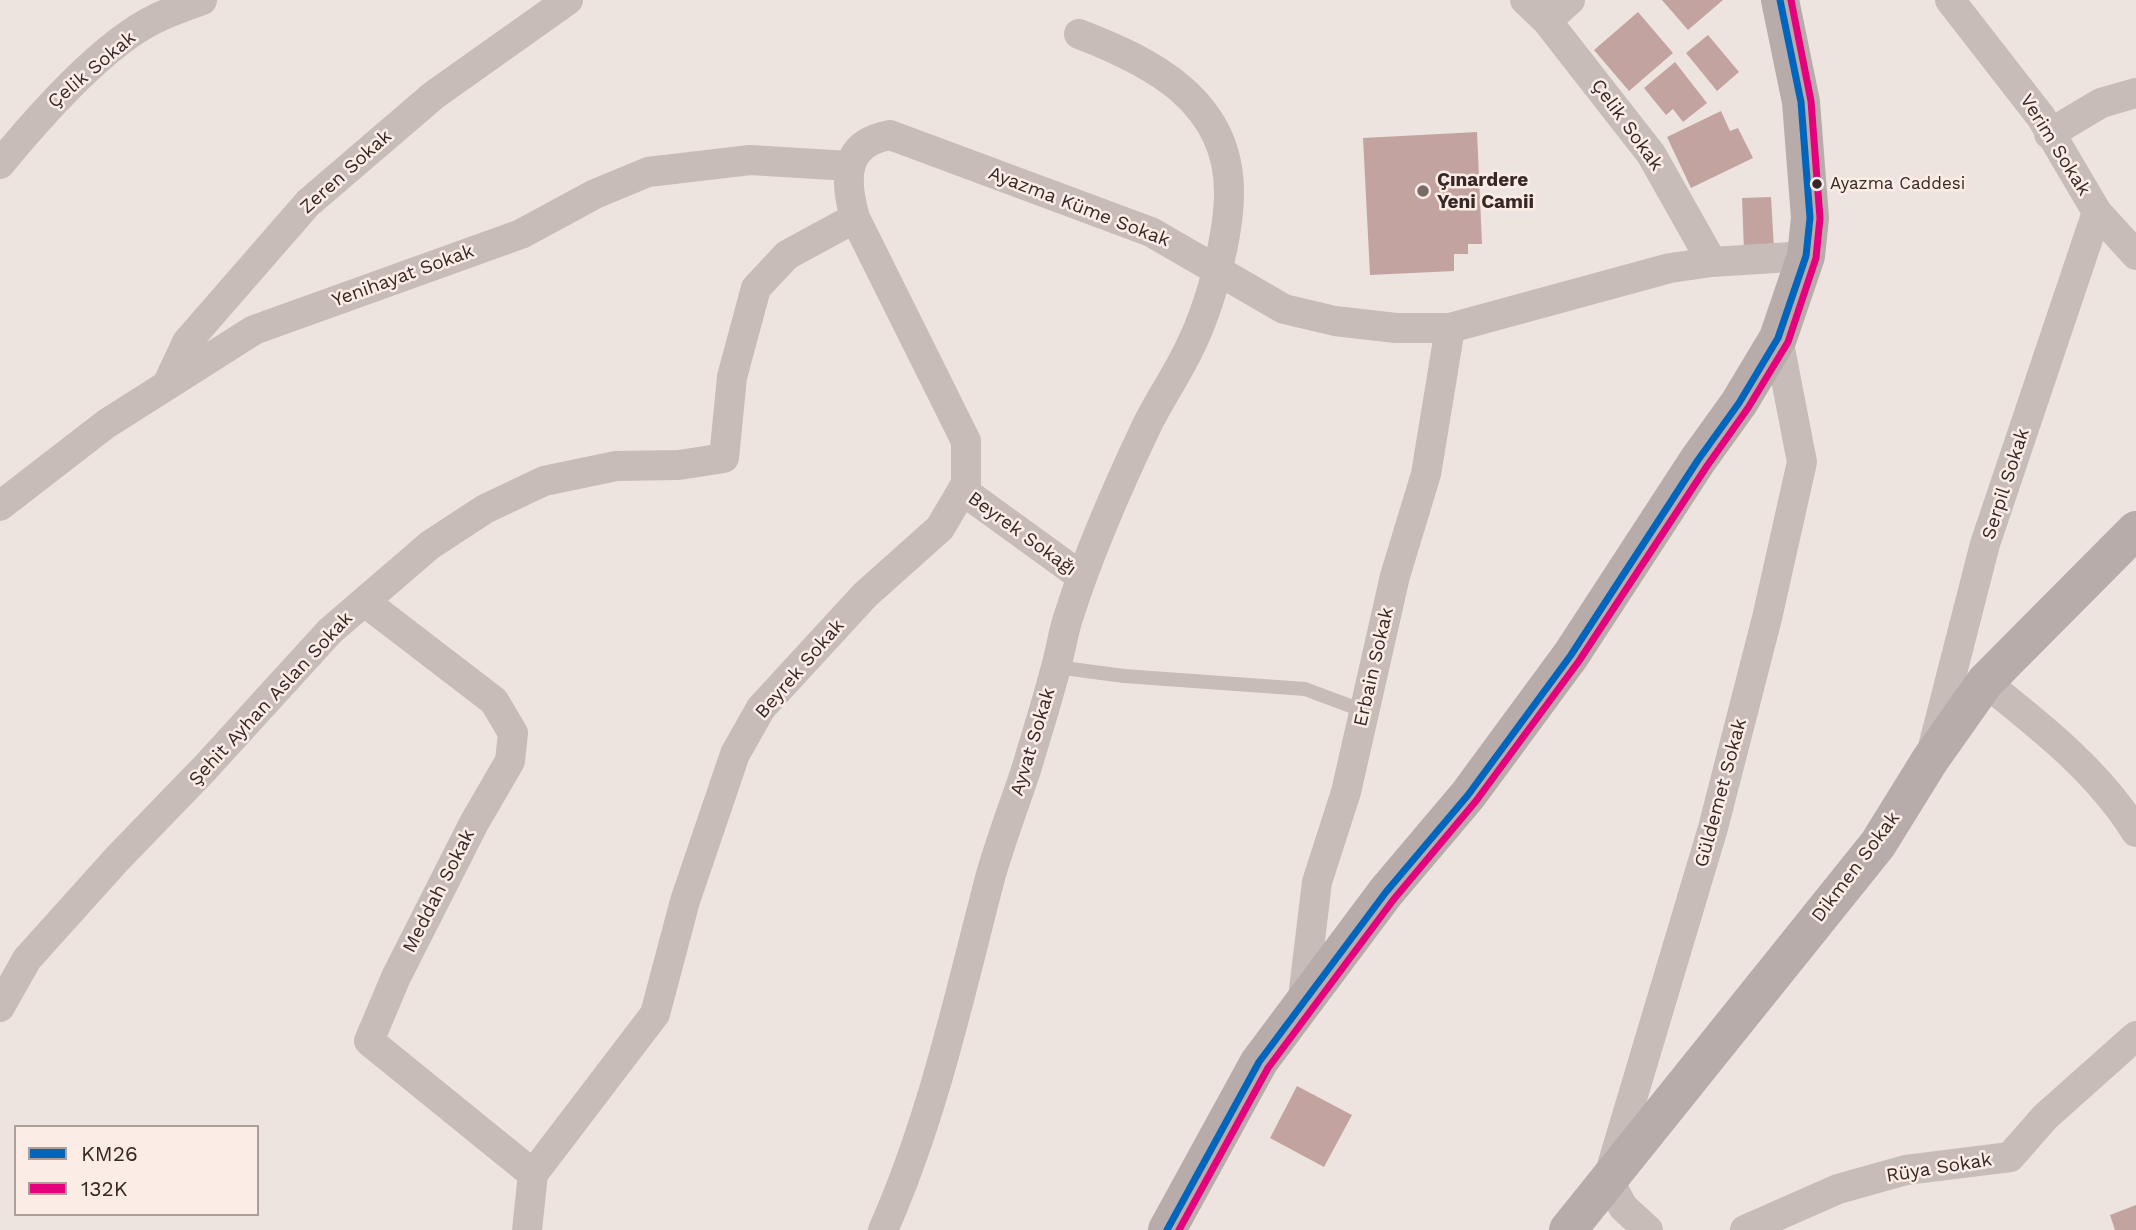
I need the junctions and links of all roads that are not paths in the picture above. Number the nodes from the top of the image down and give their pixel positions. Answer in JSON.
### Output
{"nodes":[{"id":1,"x":202,"y":0,"type":"edge"},
{"id":2,"x":568,"y":0,"type":"edge"},
{"id":3,"x":1525,"y":0,"type":"edge"},
{"id":4,"x":1570,"y":0,"type":"edge"},
{"id":5,"x":1780,"y":0,"type":"edge"},
{"id":6,"x":1950,"y":0,"type":"edge"},
{"id":7,"x":1547,"y":21,"type":"junction"},
{"id":8,"x":1079,"y":34,"type":"dead end"},
{"id":9,"x":2136,"y":93,"type":"edge"},
{"id":10,"x":2049,"y":134,"type":"junction"},
{"id":11,"x":0,"y":164,"type":"edge"},
{"id":12,"x":849,"y":166,"type":"junction"},
{"id":13,"x":2096,"y":212,"type":"junction"},
{"id":14,"x":855,"y":218,"type":"junction"},
{"id":15,"x":2136,"y":255,"type":"edge"},
{"id":16,"x":1806,"y":256,"type":"junction"},
{"id":17,"x":1712,"y":262,"type":"junction"},
{"id":18,"x":1216,"y":267,"type":"junction"},
{"id":19,"x":1450,"y":328,"type":"junction"},
{"id":20,"x":1778,"y":338,"type":"junction"},
{"id":21,"x":167,"y":385,"type":"junction"},
{"id":22,"x":962,"y":490,"type":"junction"},
{"id":23,"x":0,"y":506,"type":"edge"},
{"id":24,"x":2136,"y":530,"type":"edge"},
{"id":25,"x":1082,"y":577,"type":"junction"},
{"id":26,"x":365,"y":601,"type":"junction"},
{"id":27,"x":1056,"y":667,"type":"junction"},
{"id":28,"x":1985,"y":682,"type":"junction"},
{"id":29,"x":1364,"y":711,"type":"junction"},
{"id":30,"x":1930,"y":760,"type":"junction"},
{"id":31,"x":2131,"y":813,"type":"edge"},
{"id":32,"x":1302,"y":1006,"type":"junction"},
{"id":33,"x":0,"y":1007,"type":"edge"},
{"id":34,"x":2136,"y":1036,"type":"edge"},
{"id":35,"x":533,"y":1174,"type":"junction"},
{"id":36,"x":1608,"y":1179,"type":"junction"},
{"id":37,"x":527,"y":1230,"type":"edge"},
{"id":38,"x":883,"y":1230,"type":"edge"},
{"id":39,"x":1167,"y":1230,"type":"edge"},
{"id":40,"x":1569,"y":1230,"type":"edge"},
{"id":41,"x":1648,"y":1230,"type":"edge"},
{"id":42,"x":1745,"y":1230,"type":"edge"}],
"edges":[{"from":1,"to":11,"type":"street","name":"Çelik Sokak"},
{"from":2,"to":21,"type":"street","name":"Zeren Sokak"},
{"from":3,"to":7,"type":"street","name":"Çelik Sokak"},
{"from":4,"to":7,"type":"street"},
{"from":5,"to":16,"type":"street"},
{"from":6,"to":10,"type":"street","name":"Verim Sokak"},
{"from":7,"to":17,"type":"street","name":"Çelik Sokak"},
{"from":8,"to":18,"type":"street","name":"Ayvat Sokak"},
{"from":9,"to":10,"type":"street"},
{"from":10,"to":13,"type":"street","name":"Verim Sokak"},
{"from":12,"to":14,"type":"street","name":"Beyrek Sokak"},
{"from":12,"to":18,"type":"street","name":"Ayazma Küme Sokak"},
{"from":12,"to":21,"type":"street","name":"Yenihayat Sokak"},
{"from":13,"to":15,"type":"street","name":"Verim Sokak"},
{"from":13,"to":30,"type":"street","name":"Serpil Sokak"},
{"from":14,"to":22,"type":"street","name":"Beyrek Sokak"},
{"from":14,"to":26,"type":"street","name":"Şehit Ayhan Aslan Sokak"},
{"from":16,"to":17,"type":"street","name":"Ayazma Küme Sokak"},
{"from":16,"to":20,"type":"street"},
{"from":17,"to":19,"type":"street","name":"Ayazma Küme Sokak"},
{"from":18,"to":19,"type":"street","name":"Ayazma Küme Sokak"},
{"from":18,"to":25,"type":"street","name":"Ayvat Sokak"},
{"from":19,"to":29,"type":"street","name":"Erbain Sokak"},
{"from":20,"to":32,"type":"street"},
{"from":20,"to":36,"type":"street","name":"Güldemet Sokak"},
{"from":21,"to":23,"type":"street","name":"Yenihayat Sokak"},
{"from":22,"to":25,"type":"street","name":"Beyrek Sokağı"},
{"from":22,"to":35,"type":"street","name":"Beyrek Sokak"},
{"from":24,"to":28,"type":"street","name":"Dikmen Sokak"},
{"from":25,"to":27,"type":"street","name":"Ayvat Sokak"},
{"from":26,"to":33,"type":"street","name":"Şehit Ayhan Aslan Sokak"},
{"from":26,"to":35,"type":"street","name":"Meddah Sokak"},
{"from":27,"to":29,"type":"lane"},
{"from":27,"to":38,"type":"street","name":"Ayvat Sokak"},
{"from":28,"to":30,"type":"street","name":"Dikmen Sokak"},
{"from":28,"to":31,"type":"street"},
{"from":29,"to":32,"type":"street","name":"Erbain Sokak"},
{"from":30,"to":36,"type":"street","name":"Dikmen Sokak"},
{"from":32,"to":39,"type":"street"},
{"from":34,"to":42,"type":"street","name":"Rüya Sokak"},
{"from":35,"to":37,"type":"street"},
{"from":36,"to":40,"type":"street","name":"Güldemet Sokak"},
{"from":36,"to":41,"type":"street"}]}
